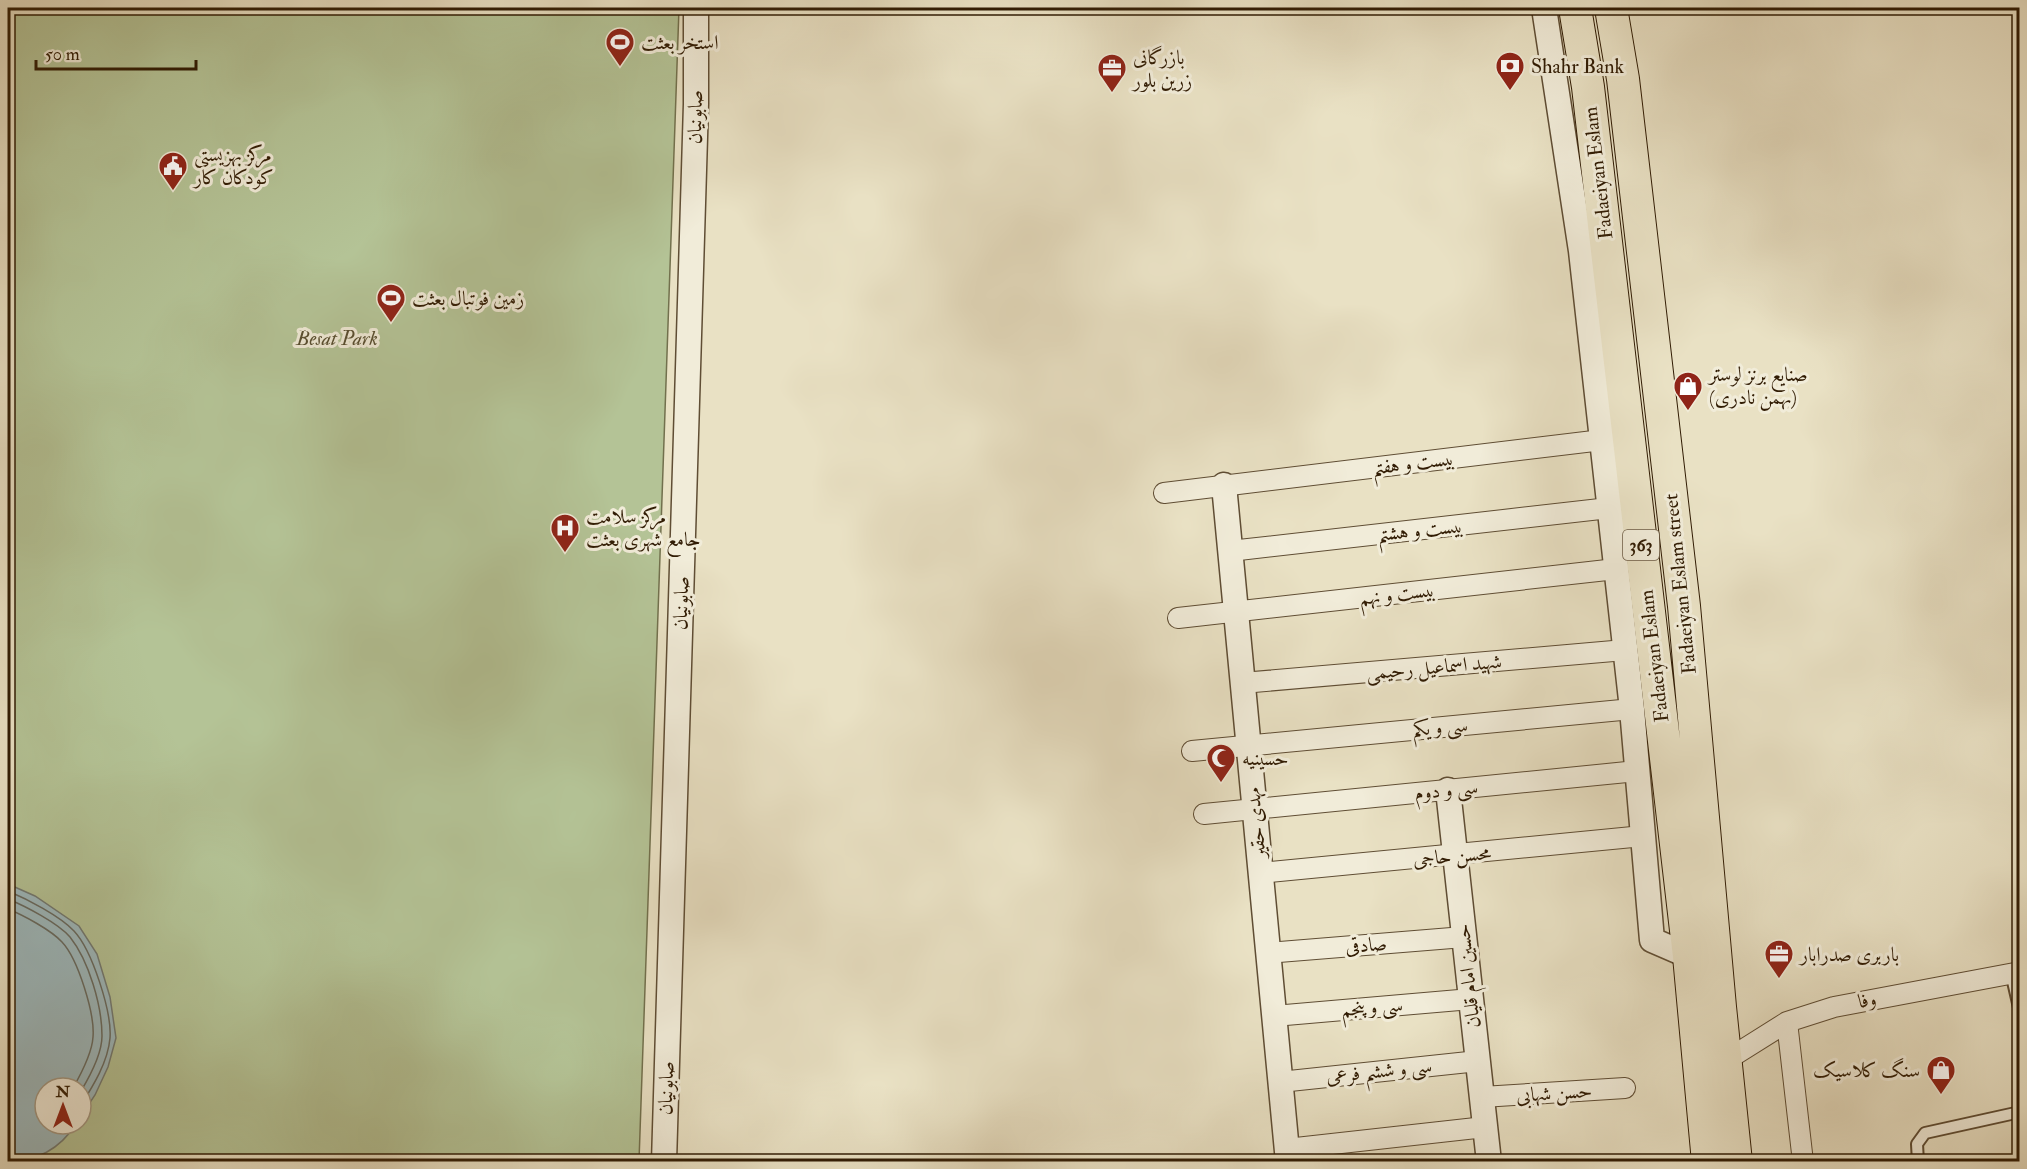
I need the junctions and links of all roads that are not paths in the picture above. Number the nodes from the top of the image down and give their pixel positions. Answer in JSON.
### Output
{"nodes":[{"id":1,"x":696,"y":8,"type":"edge"},
{"id":2,"x":1544,"y":8,"type":"edge"},
{"id":3,"x":1575,"y":8,"type":"edge"},
{"id":4,"x":1611,"y":8,"type":"edge"},
{"id":5,"x":1588,"y":87,"type":"junction"},
{"id":6,"x":1557,"y":93,"type":"junction"},
{"id":7,"x":1602,"y":440,"type":"junction"},
{"id":8,"x":1224,"y":485,"type":"junction"},
{"id":9,"x":1164,"y":493,"type":"dead end"},
{"id":10,"x":1609,"y":508,"type":"junction"},
{"id":11,"x":1230,"y":551,"type":"junction"},
{"id":12,"x":1616,"y":569,"type":"junction"},
{"id":13,"x":1684,"y":606,"type":"junction"},
{"id":14,"x":1236,"y":613,"type":"junction"},
{"id":15,"x":1178,"y":618,"type":"dead end"},
{"id":16,"x":1625,"y":650,"type":"junction"},
{"id":17,"x":1242,"y":683,"type":"junction"},
{"id":18,"x":1632,"y":709,"type":"junction"},
{"id":19,"x":1248,"y":744,"type":"junction"},
{"id":20,"x":1192,"y":751,"type":"dead end"},
{"id":21,"x":1637,"y":771,"type":"junction"},
{"id":22,"x":1448,"y":790,"type":"junction"},
{"id":23,"x":1255,"y":810,"type":"junction"},
{"id":24,"x":1204,"y":814,"type":"dead end"},
{"id":25,"x":1643,"y":836,"type":"junction"},
{"id":26,"x":1455,"y":856,"type":"junction"},
{"id":27,"x":1260,"y":873,"type":"junction"},
{"id":28,"x":1681,"y":897,"type":"junction"},
{"id":29,"x":1464,"y":937,"type":"junction"},
{"id":30,"x":1268,"y":953,"type":"junction"},
{"id":31,"x":1689,"y":956,"type":"junction"},
{"id":32,"x":2015,"y":972,"type":"edge"},
{"id":33,"x":1471,"y":999,"type":"junction"},
{"id":34,"x":2019,"y":1012,"type":"edge"},
{"id":35,"x":1274,"y":1016,"type":"junction"},
{"id":36,"x":1787,"y":1022,"type":"junction"},
{"id":37,"x":1478,"y":1061,"type":"junction"},
{"id":38,"x":1725,"y":1061,"type":"junction"},
{"id":39,"x":1280,"y":1082,"type":"junction"},
{"id":40,"x":1625,"y":1088,"type":"dead end"},
{"id":41,"x":1482,"y":1097,"type":"junction"},
{"id":42,"x":2019,"y":1112,"type":"edge"},
{"id":43,"x":1485,"y":1127,"type":"junction"},
{"id":44,"x":1287,"y":1155,"type":"edge"},
{"id":45,"x":664,"y":1161,"type":"edge"},
{"id":46,"x":1489,"y":1161,"type":"edge"},
{"id":47,"x":1708,"y":1161,"type":"edge"},
{"id":48,"x":1736,"y":1161,"type":"edge"},
{"id":49,"x":1803,"y":1161,"type":"edge"},
{"id":50,"x":1918,"y":1161,"type":"edge"}],
"edges":[{"from":1,"to":45,"type":"street","name":"صابونیان"},
{"from":2,"to":6,"type":"street"},
{"from":3,"to":5,"type":"main road","name":"Fadaeiyan Eslam","number":"363"},
{"from":4,"to":13,"type":"main road","name":"Fadaeiyan Eslam street"},
{"from":5,"to":6,"type":"street"},
{"from":5,"to":28,"type":"main road","name":"Fadaeiyan Eslam","number":"363"},
{"from":6,"to":7,"type":"street"},
{"from":7,"to":8,"type":"street","name":"بیست و هفتم"},
{"from":7,"to":10,"type":"street"},
{"from":8,"to":9,"type":"street","name":"بیست و هفتم"},
{"from":8,"to":11,"type":"street","name":"مهدی حقیر"},
{"from":10,"to":11,"type":"street","name":"بیست و هشتم"},
{"from":10,"to":12,"type":"street"},
{"from":11,"to":14,"type":"street","name":"مهدی حقیر"},
{"from":12,"to":14,"type":"street","name":"بیست و نهم"},
{"from":12,"to":16,"type":"street"},
{"from":13,"to":28,"type":"main road"},
{"from":13,"to":38,"type":"main road","name":"Fadaeiyan Eslam street"},
{"from":14,"to":15,"type":"street","name":"بیست و نهم"},
{"from":14,"to":17,"type":"street","name":"مهدی حقیر"},
{"from":16,"to":17,"type":"street","name":"شهید اسماعیل رحیمی"},
{"from":16,"to":18,"type":"street"},
{"from":17,"to":19,"type":"street","name":"مهدی حقیر"},
{"from":18,"to":19,"type":"street","name":"سی و یکم"},
{"from":18,"to":21,"type":"street"},
{"from":19,"to":20,"type":"street","name":"سی و یکم"},
{"from":19,"to":23,"type":"street","name":"مهدی حقیر"},
{"from":21,"to":22,"type":"street","name":"سی و دوم"},
{"from":21,"to":25,"type":"street"},
{"from":22,"to":23,"type":"street","name":"سی و دوم"},
{"from":22,"to":26,"type":"street","name":"حسین امام قلیان"},
{"from":23,"to":24,"type":"street","name":"سی و دوم"},
{"from":23,"to":27,"type":"street","name":"مهدی حقیر"},
{"from":25,"to":26,"type":"street","name":"محسن حاجی"},
{"from":25,"to":31,"type":"street"},
{"from":26,"to":27,"type":"street","name":"محسن حاجی"},
{"from":26,"to":29,"type":"street","name":"حسین امام قلیان"},
{"from":27,"to":30,"type":"street","name":"مهدی حقیر"},
{"from":28,"to":31,"type":"main road","name":"Fadaeiyan Eslam","number":"363"},
{"from":29,"to":30,"type":"street","name":"صادقی"},
{"from":29,"to":33,"type":"street","name":"حسین امام قلیان"},
{"from":30,"to":35,"type":"street","name":"مهدی حقیر"},
{"from":31,"to":47,"type":"main road","name":"Fadaeiyan Eslam","number":"363"},
{"from":32,"to":34,"type":"lane"},
{"from":32,"to":36,"type":"street","name":"وفا"},
{"from":33,"to":35,"type":"street","name":"سی و پنجم"},
{"from":33,"to":37,"type":"street","name":"حسین امام قلیان"},
{"from":35,"to":39,"type":"street","name":"مهدی حقیر"},
{"from":36,"to":38,"type":"street","name":"وفا"},
{"from":36,"to":49,"type":"street"},
{"from":37,"to":39,"type":"street","name":"سی و ششم فرعی"},
{"from":37,"to":41,"type":"street","name":"حسین امام قلیان"},
{"from":38,"to":48,"type":"main road","name":"Fadaeiyan Eslam street"},
{"from":39,"to":44,"type":"street","name":"مهدی حقیر"},
{"from":40,"to":41,"type":"street","name":"حسن شهابی"},
{"from":41,"to":43,"type":"street","name":"حسین امام قلیان"},
{"from":42,"to":50,"type":"lane"},
{"from":43,"to":44,"type":"street"},
{"from":43,"to":46,"type":"street","name":"حسین امام قلیان"}]}
